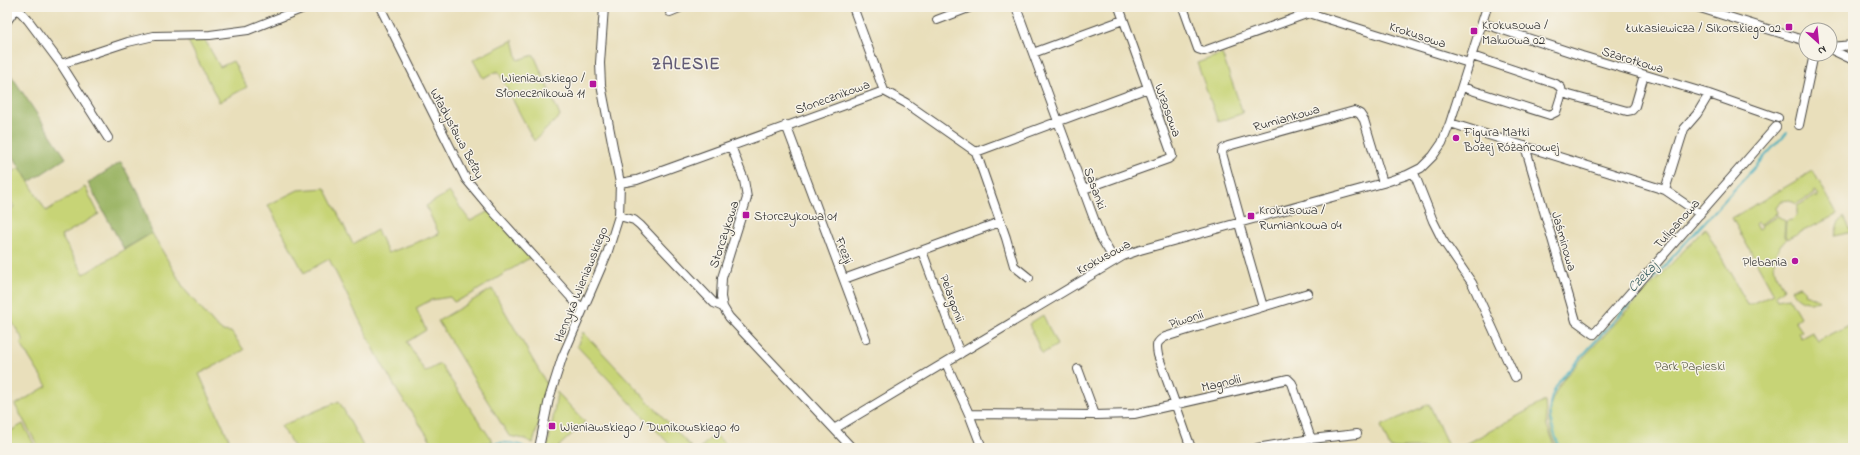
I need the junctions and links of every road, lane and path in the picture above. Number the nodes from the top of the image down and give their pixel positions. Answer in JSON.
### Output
{"nodes":[{"id":1,"x":17,"y":7,"type":"edge"},
{"id":2,"x":306,"y":7,"type":"edge"},
{"id":3,"x":380,"y":7,"type":"edge"},
{"id":4,"x":604,"y":7,"type":"edge"},
{"id":5,"x":682,"y":7,"type":"edge"},
{"id":6,"x":853,"y":7,"type":"edge"},
{"id":7,"x":971,"y":7,"type":"edge"},
{"id":8,"x":1016,"y":7,"type":"edge"},
{"id":9,"x":1119,"y":7,"type":"edge"},
{"id":10,"x":1183,"y":7,"type":"edge"},
{"id":11,"x":1487,"y":7,"type":"edge"},
{"id":12,"x":1697,"y":7,"type":"edge"},
{"id":13,"x":670,"y":12,"type":"dead end"},
{"id":14,"x":937,"y":20,"type":"dead end"},
{"id":15,"x":1123,"y":20,"type":"junction"},
{"id":16,"x":7,"y":21,"type":"edge"},
{"id":17,"x":1482,"y":23,"type":"junction"},
{"id":18,"x":1798,"y":39,"type":"edge"},
{"id":19,"x":1851,"y":44,"type":"edge"},
{"id":20,"x":1838,"y":47,"type":"edge"},
{"id":21,"x":1838,"y":51,"type":"edge"},
{"id":22,"x":1838,"y":52,"type":"edge"},
{"id":23,"x":1033,"y":53,"type":"junction"},
{"id":24,"x":1853,"y":54,"type":"edge"},
{"id":25,"x":1470,"y":60,"type":"junction"},
{"id":26,"x":1853,"y":60,"type":"edge"},
{"id":27,"x":1812,"y":62,"type":"edge"},
{"id":28,"x":61,"y":64,"type":"junction"},
{"id":29,"x":1644,"y":75,"type":"junction"},
{"id":30,"x":1462,"y":87,"type":"junction"},
{"id":31,"x":1148,"y":88,"type":"junction"},
{"id":32,"x":884,"y":91,"type":"junction"},
{"id":33,"x":1562,"y":93,"type":"junction"},
{"id":34,"x":1709,"y":94,"type":"junction"},
{"id":35,"x":1778,"y":118,"type":"dead end"},
{"id":36,"x":1059,"y":121,"type":"junction"},
{"id":37,"x":1450,"y":123,"type":"junction"},
{"id":38,"x":786,"y":125,"type":"junction"},
{"id":39,"x":1799,"y":125,"type":"dead end"},
{"id":40,"x":1776,"y":128,"type":"dead end"},
{"id":41,"x":108,"y":138,"type":"dead end"},
{"id":42,"x":731,"y":146,"type":"junction"},
{"id":43,"x":1525,"y":146,"type":"junction"},
{"id":44,"x":976,"y":152,"type":"junction"},
{"id":45,"x":1414,"y":172,"type":"junction"},
{"id":46,"x":620,"y":183,"type":"junction"},
{"id":47,"x":1383,"y":183,"type":"junction"},
{"id":48,"x":1084,"y":189,"type":"junction"},
{"id":49,"x":1665,"y":190,"type":"junction"},
{"id":50,"x":1700,"y":214,"type":"junction"},
{"id":51,"x":619,"y":216,"type":"junction"},
{"id":52,"x":1000,"y":222,"type":"junction"},
{"id":53,"x":1240,"y":223,"type":"junction"},
{"id":54,"x":922,"y":251,"type":"junction"},
{"id":55,"x":1115,"y":261,"type":"junction"},
{"id":56,"x":1029,"y":278,"type":"dead end"},
{"id":57,"x":844,"y":279,"type":"junction"},
{"id":58,"x":1308,"y":293,"type":"dead end"},
{"id":59,"x":724,"y":307,"type":"junction"},
{"id":60,"x":1263,"y":307,"type":"junction"},
{"id":61,"x":584,"y":308,"type":"junction"},
{"id":62,"x":1594,"y":334,"type":"joint"},
{"id":63,"x":866,"y":339,"type":"dead end"},
{"id":64,"x":960,"y":354,"type":"junction"},
{"id":65,"x":946,"y":363,"type":"junction"},
{"id":66,"x":1078,"y":369,"type":"dead end"},
{"id":67,"x":1515,"y":377,"type":"dead end"},
{"id":68,"x":1176,"y":405,"type":"junction"},
{"id":69,"x":969,"y":414,"type":"junction"},
{"id":70,"x":1095,"y":415,"type":"junction"},
{"id":71,"x":834,"y":429,"type":"junction"},
{"id":72,"x":1358,"y":434,"type":"dead end"},
{"id":73,"x":1311,"y":439,"type":"junction"},
{"id":74,"x":539,"y":448,"type":"edge"},
{"id":75,"x":852,"y":448,"type":"edge"},
{"id":76,"x":982,"y":448,"type":"edge"},
{"id":77,"x":1191,"y":448,"type":"edge"},
{"id":78,"x":1257,"y":448,"type":"edge"}],
"edges":[{"from":1,"to":16,"type":"street"},
{"from":1,"to":28,"type":"street"},
{"from":2,"to":28,"type":"street"},
{"from":3,"to":61,"type":"street","name":"Władysława Bełzy"},
{"from":4,"to":46,"type":"street","name":"Henryka Wieniawskiego"},
{"from":5,"to":13,"type":"street"},
{"from":6,"to":32,"type":"street"},
{"from":7,"to":14,"type":"street"},
{"from":8,"to":23,"type":"street","name":"Sasanki"},
{"from":9,"to":15,"type":"street","name":"Wrzosowa"},
{"from":10,"to":25,"type":"street","name":"Krokusowa"},
{"from":11,"to":17,"type":"street","name":"Krokusowa"},
{"from":12,"to":18,"type":"street"},
{"from":15,"to":23,"type":"street"},
{"from":15,"to":31,"type":"street","name":"Wrzosowa"},
{"from":17,"to":25,"type":"street","name":"Krokusowa"},
{"from":17,"to":29,"type":"street","name":"Szarotkowa"},
{"from":19,"to":20,"type":"street"},
{"from":21,"to":24,"type":"street"},
{"from":22,"to":26,"type":"street"},
{"from":23,"to":36,"type":"street","name":"Sasanki"},
{"from":25,"to":30,"type":"street","name":"Krokusowa"},
{"from":25,"to":33,"type":"street","name":"Krokusowa"},
{"from":27,"to":39,"type":"street"},
{"from":28,"to":41,"type":"street"},
{"from":29,"to":33,"type":"street","name":"Krokusowa"},
{"from":29,"to":34,"type":"street","name":"Szarotkowa"},
{"from":30,"to":33,"type":"street"},
{"from":30,"to":37,"type":"street","name":"Krokusowa"},
{"from":31,"to":36,"type":"street"},
{"from":31,"to":48,"type":"street","name":"Wrzosowa"},
{"from":32,"to":38,"type":"street","name":"Słonecznikowa"},
{"from":32,"to":44,"type":"street","name":"Słonecznikowa"},
{"from":34,"to":35,"type":"street","name":"Szarotkowa"},
{"from":34,"to":49,"type":"street"},
{"from":36,"to":44,"type":"street"},
{"from":36,"to":48,"type":"street","name":"Sasanki"},
{"from":37,"to":43,"type":"street"},
{"from":37,"to":45,"type":"street","name":"Krokusowa"},
{"from":38,"to":42,"type":"street","name":"Słonecznikowa"},
{"from":38,"to":57,"type":"street","name":"Frezji"},
{"from":40,"to":50,"type":"street","name":"Tulipanowa"},
{"from":42,"to":46,"type":"street","name":"Słonecznikowa"},
{"from":42,"to":59,"type":"street","name":"Storczykowa"},
{"from":43,"to":49,"type":"street"},
{"from":43,"to":62,"type":"street","name":"Jaśminowa"},
{"from":44,"to":52,"type":"street"},
{"from":45,"to":47,"type":"street","name":"Krokusowa"},
{"from":45,"to":67,"type":"street"},
{"from":46,"to":51,"type":"street","name":"Henryka Wieniawskiego"},
{"from":47,"to":53,"type":"street","name":"Krokusowa"},
{"from":47,"to":53,"type":"street","name":"Rumiankowa"},
{"from":48,"to":55,"type":"street","name":"Sasanki"},
{"from":49,"to":50,"type":"street"},
{"from":50,"to":62,"type":"street","name":"Tulipanowa"},
{"from":51,"to":59,"type":"street","name":"Storczykowa"},
{"from":51,"to":61,"type":"street","name":"Henryka Wieniawskiego"},
{"from":52,"to":54,"type":"street"},
{"from":52,"to":56,"type":"street"},
{"from":53,"to":55,"type":"street","name":"Krokusowa"},
{"from":53,"to":60,"type":"street"},
{"from":54,"to":57,"type":"street"},
{"from":54,"to":64,"type":"street","name":"Pelargonii"},
{"from":55,"to":64,"type":"street","name":"Krokusowa"},
{"from":57,"to":63,"type":"street","name":"Frezji"},
{"from":58,"to":60,"type":"street","name":"Piwonii"},
{"from":59,"to":71,"type":"street","name":"Storczykowa"},
{"from":60,"to":68,"type":"street","name":"Piwonii"},
{"from":61,"to":74,"type":"street","name":"Henryka Wieniawskiego"},
{"from":64,"to":65,"type":"street","name":"Krokusowa"},
{"from":65,"to":69,"type":"street"},
{"from":65,"to":71,"type":"street","name":"Krokusowa"},
{"from":66,"to":70,"type":"street"},
{"from":68,"to":70,"type":"street","name":"Magnolii"},
{"from":68,"to":73,"type":"street","name":"Magnolii"},
{"from":68,"to":77,"type":"street","name":"Piwonii"},
{"from":69,"to":70,"type":"street","name":"Magnolii"},
{"from":69,"to":76,"type":"street"},
{"from":71,"to":75,"type":"street","name":"Storczykowa"},
{"from":72,"to":73,"type":"street"},
{"from":73,"to":78,"type":"street"}]}
